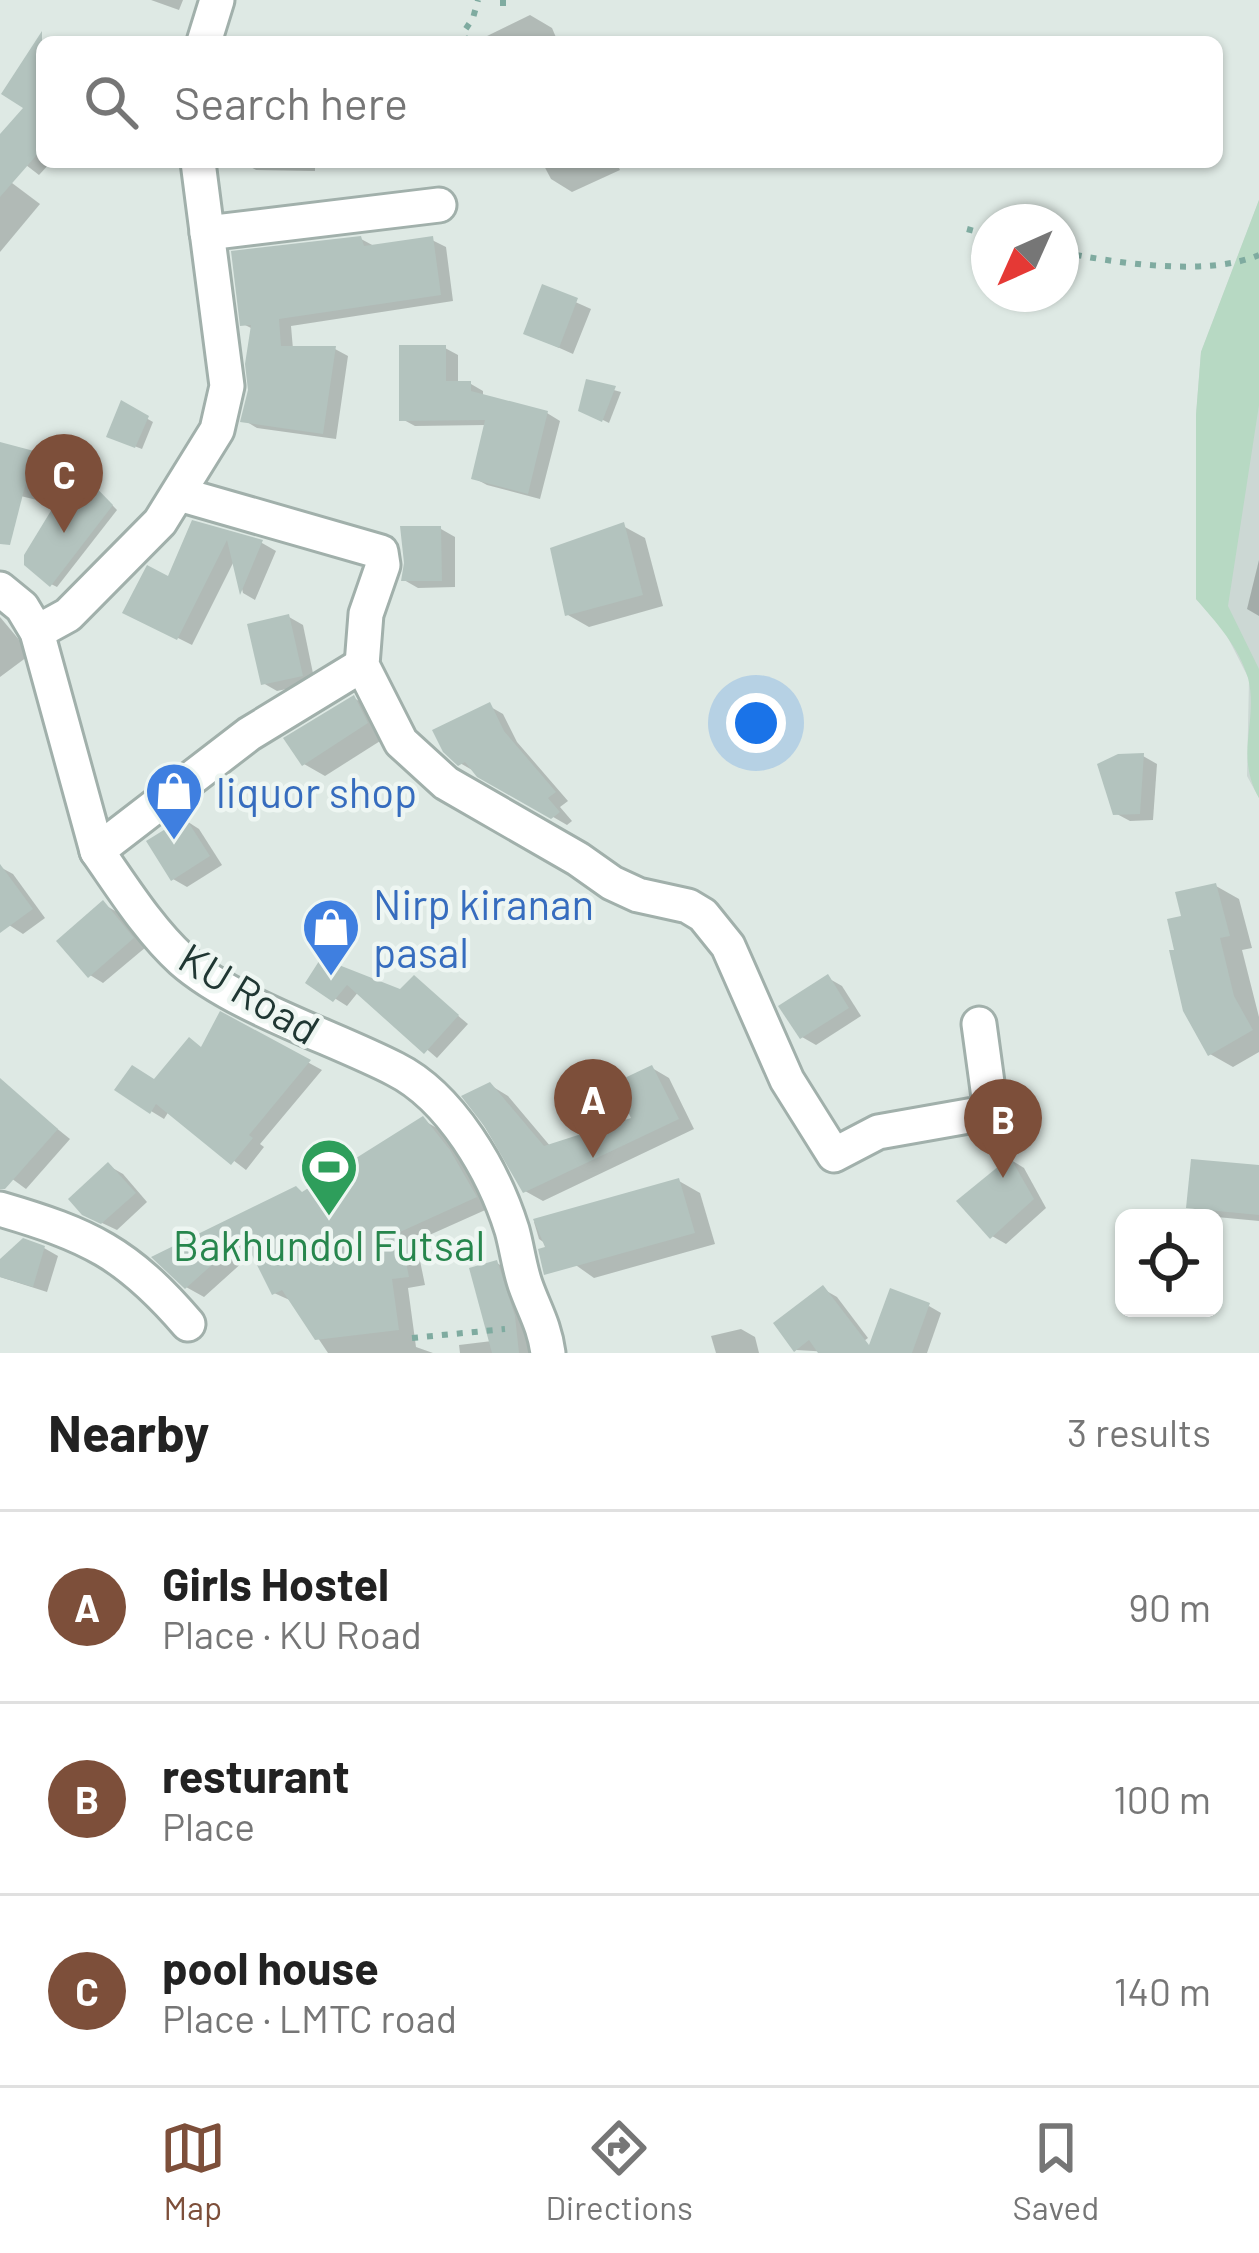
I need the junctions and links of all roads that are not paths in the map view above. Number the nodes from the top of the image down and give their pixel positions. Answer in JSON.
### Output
{"nodes":[{"id":1,"x":217,"y":0,"type":"edge"},
{"id":2,"x":206,"y":36,"type":"edge"},
{"id":3,"x":199,"y":168,"type":"edge"},
{"id":4,"x":439,"y":205,"type":"dead end"},
{"id":5,"x":207,"y":232,"type":"junction"},
{"id":6,"x":179,"y":494,"type":"junction"},
{"id":7,"x":0,"y":590,"type":"edge"},
{"id":8,"x":37,"y":632,"type":"junction"},
{"id":9,"x":362,"y":665,"type":"junction"},
{"id":10,"x":97,"y":851,"type":"junction"},
{"id":11,"x":979,"y":1024,"type":"dead end"},
{"id":12,"x":0,"y":1209,"type":"edge"},
{"id":13,"x":188,"y":1324,"type":"dead end"},
{"id":14,"x":546,"y":1338,"type":"edge"}],
"edges":[{"from":1,"to":2,"type":"street"},
{"from":3,"to":5,"type":"street"},
{"from":4,"to":5,"type":"street"},
{"from":5,"to":6,"type":"street"},
{"from":6,"to":8,"type":"street"},
{"from":6,"to":9,"type":"street"},
{"from":7,"to":8,"type":"street","name":"KU Road"},
{"from":8,"to":10,"type":"street","name":"KU Road"},
{"from":9,"to":10,"type":"street"},
{"from":9,"to":11,"type":"street"},
{"from":10,"to":14,"type":"street","name":"KU Road"},
{"from":12,"to":13,"type":"street"}]}
